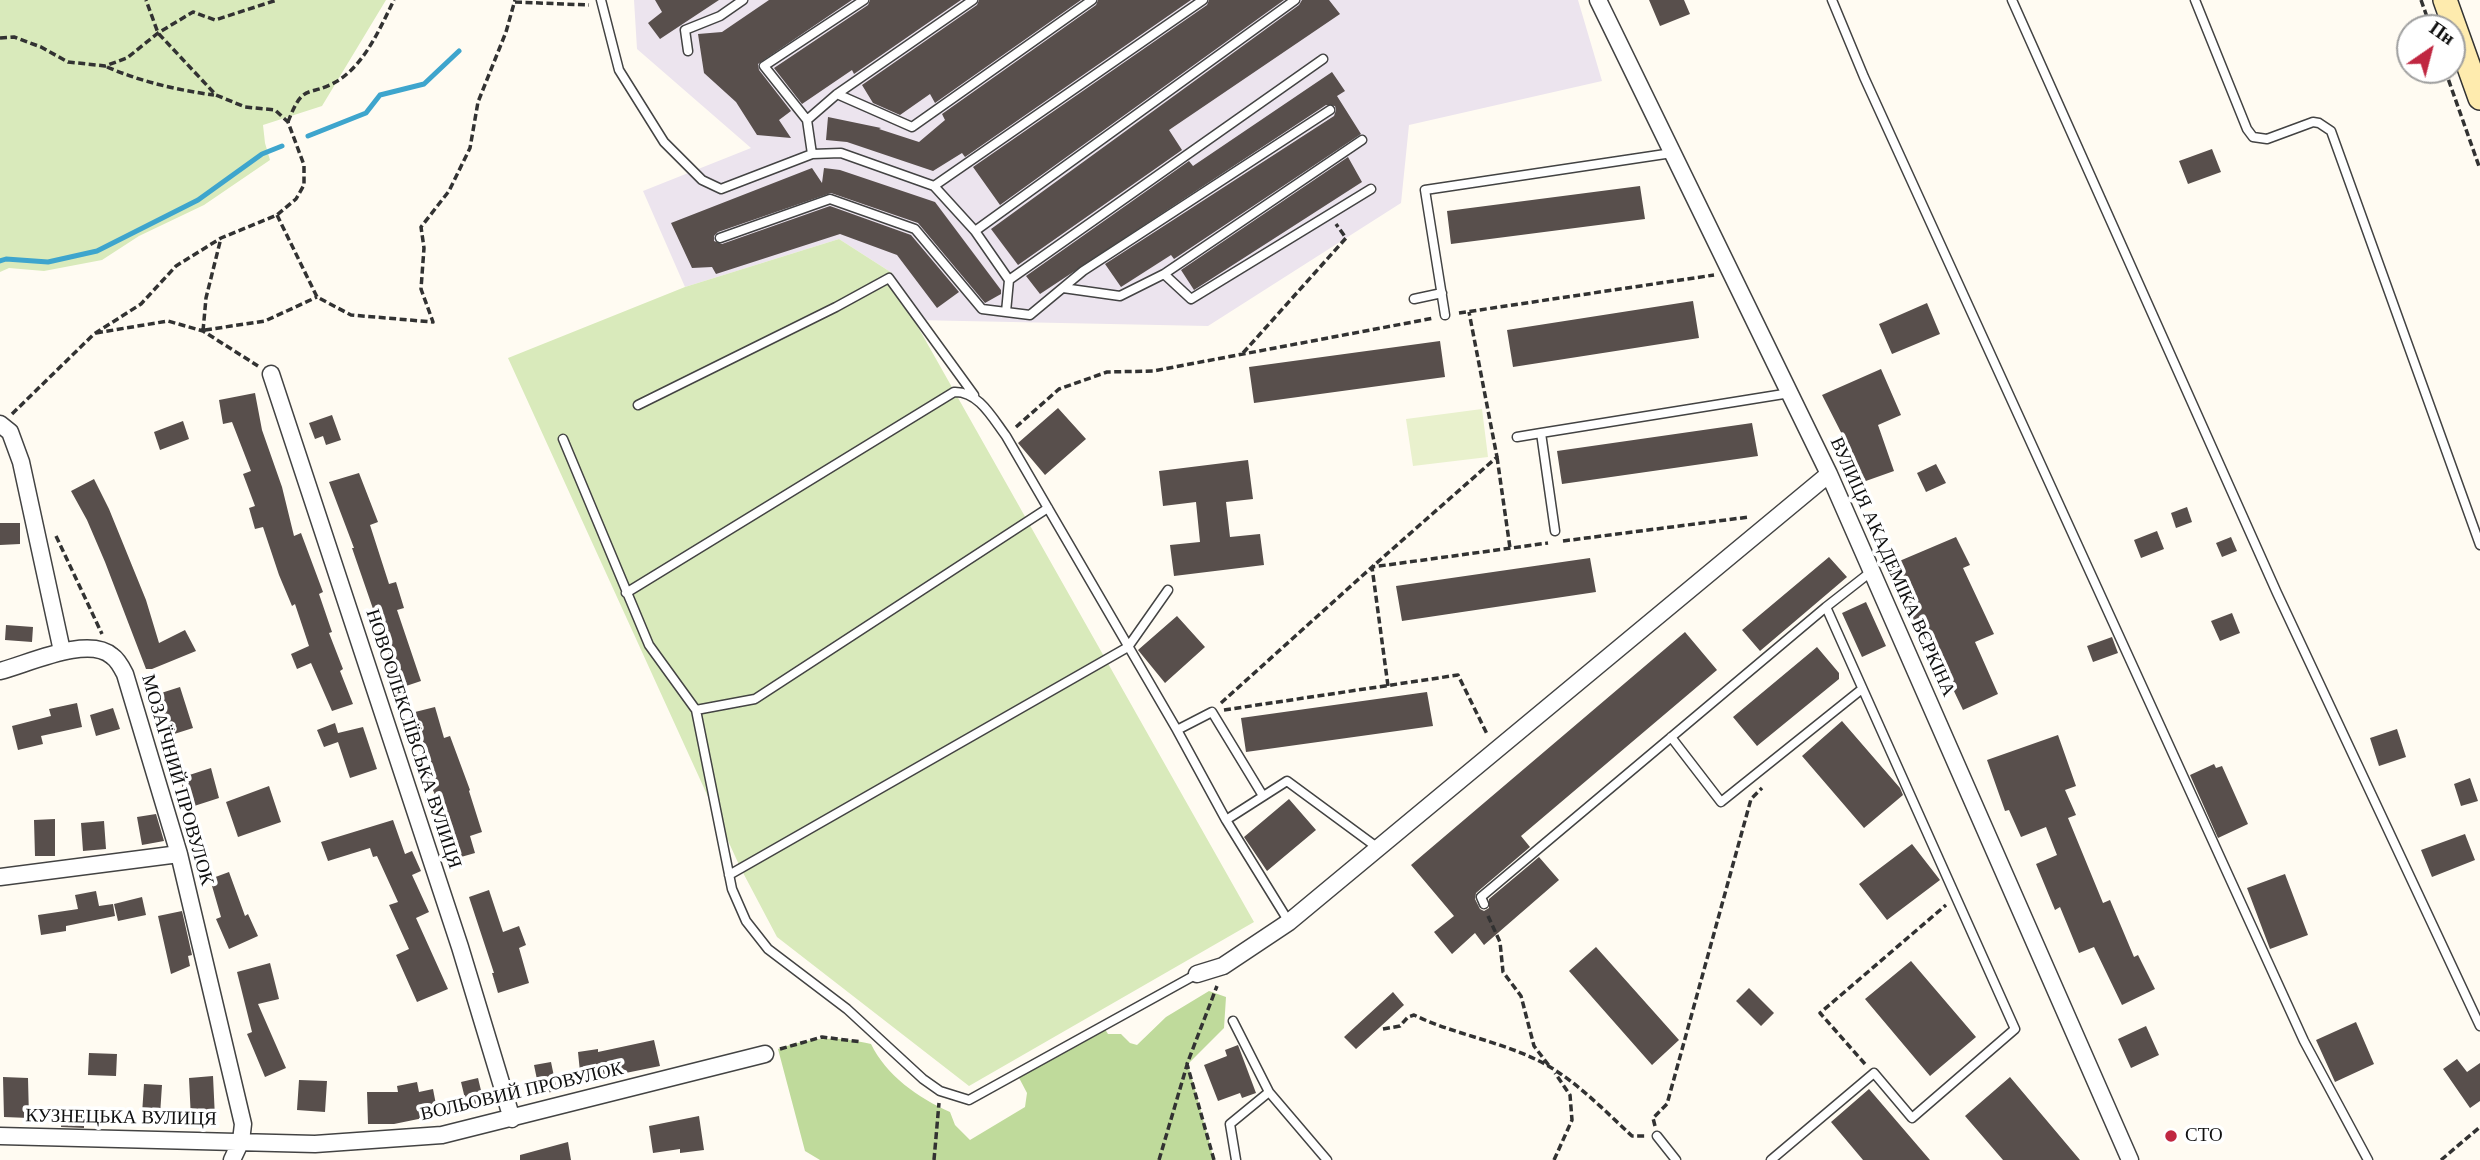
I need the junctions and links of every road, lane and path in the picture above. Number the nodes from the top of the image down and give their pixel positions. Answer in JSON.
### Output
{"nodes":[{"id":1,"x":146,"y":0,"type":"edge"},
{"id":2,"x":277,"y":0,"type":"edge"},
{"id":3,"x":394,"y":0,"type":"edge"},
{"id":4,"x":743,"y":0,"type":"edge"},
{"id":5,"x":864,"y":0,"type":"edge"},
{"id":6,"x":973,"y":0,"type":"edge"},
{"id":7,"x":1092,"y":0,"type":"edge"},
{"id":8,"x":1203,"y":0,"type":"edge"},
{"id":9,"x":1295,"y":0,"type":"edge"},
{"id":10,"x":1598,"y":0,"type":"edge"},
{"id":11,"x":1832,"y":0,"type":"edge"},
{"id":12,"x":2012,"y":0,"type":"edge"},
{"id":13,"x":2195,"y":0,"type":"edge"},
{"id":14,"x":2445,"y":0,"type":"edge"},
{"id":15,"x":515,"y":1,"type":"edge"},
{"id":16,"x":601,"y":2,"type":"edge"},
{"id":17,"x":158,"y":33,"type":"junction"},
{"id":18,"x":0,"y":38,"type":"edge"},
{"id":19,"x":688,"y":51,"type":"dead end"},
{"id":20,"x":1323,"y":59,"type":"dead end"},
{"id":21,"x":105,"y":66,"type":"junction"},
{"id":22,"x":2450,"y":84,"type":"edge"},
{"id":23,"x":837,"y":94,"type":"junction"},
{"id":24,"x":216,"y":95,"type":"junction"},
{"id":25,"x":2480,"y":98,"type":"edge"},
{"id":26,"x":1330,"y":110,"type":"dead end"},
{"id":27,"x":807,"y":121,"type":"junction"},
{"id":28,"x":288,"y":122,"type":"junction"},
{"id":29,"x":1362,"y":140,"type":"dead end"},
{"id":30,"x":1672,"y":153,"type":"junction"},
{"id":31,"x":812,"y":154,"type":"junction"},
{"id":32,"x":2480,"y":169,"type":"edge"},
{"id":33,"x":934,"y":186,"type":"junction"},
{"id":34,"x":1371,"y":189,"type":"dead end"},
{"id":35,"x":277,"y":215,"type":"junction"},
{"id":36,"x":975,"y":231,"type":"junction"},
{"id":37,"x":221,"y":238,"type":"junction"},
{"id":38,"x":720,"y":238,"type":"dead end"},
{"id":39,"x":1346,"y":238,"type":"dead end"},
{"id":40,"x":1164,"y":274,"type":"junction"},
{"id":41,"x":1716,"y":275,"type":"dead end"},
{"id":42,"x":1009,"y":280,"type":"junction"},
{"id":43,"x":1063,"y":288,"type":"junction"},
{"id":44,"x":1442,"y":293,"type":"junction"},
{"id":45,"x":317,"y":297,"type":"junction"},
{"id":46,"x":1414,"y":299,"type":"dead end"},
{"id":47,"x":1006,"y":312,"type":"junction"},
{"id":48,"x":1469,"y":312,"type":"junction"},
{"id":49,"x":1445,"y":315,"type":"junction"},
{"id":50,"x":203,"y":331,"type":"junction"},
{"id":51,"x":94,"y":334,"type":"junction"},
{"id":52,"x":1242,"y":355,"type":"junction"},
{"id":53,"x":271,"y":374,"type":"joint"},
{"id":54,"x":1790,"y":393,"type":"junction"},
{"id":55,"x":980,"y":403,"type":"junction"},
{"id":56,"x":638,"y":405,"type":"dead end"},
{"id":57,"x":0,"y":424,"type":"edge"},
{"id":58,"x":1541,"y":433,"type":"junction"},
{"id":59,"x":1006,"y":436,"type":"junction"},
{"id":60,"x":1517,"y":437,"type":"dead end"},
{"id":61,"x":562,"y":439,"type":"dead end"},
{"id":62,"x":1497,"y":457,"type":"junction"},
{"id":63,"x":1829,"y":474,"type":"junction"},
{"id":64,"x":1048,"y":508,"type":"junction"},
{"id":65,"x":1762,"y":515,"type":"dead end"},
{"id":66,"x":1555,"y":531,"type":"dead end"},
{"id":67,"x":55,"y":534,"type":"dead end"},
{"id":68,"x":1563,"y":541,"type":"dead end"},
{"id":69,"x":1550,"y":543,"type":"dead end"},
{"id":70,"x":2480,"y":545,"type":"edge"},
{"id":71,"x":1510,"y":548,"type":"junction"},
{"id":72,"x":1372,"y":567,"type":"junction"},
{"id":73,"x":1872,"y":571,"type":"junction"},
{"id":74,"x":1168,"y":590,"type":"dead end"},
{"id":75,"x":626,"y":593,"type":"junction"},
{"id":76,"x":1825,"y":607,"type":"junction"},
{"id":77,"x":1128,"y":647,"type":"junction"},
{"id":78,"x":62,"y":651,"type":"junction"},
{"id":79,"x":111,"y":655,"type":"junction"},
{"id":80,"x":0,"y":671,"type":"edge"},
{"id":81,"x":1388,"y":686,"type":"junction"},
{"id":82,"x":1862,"y":689,"type":"junction"},
{"id":83,"x":696,"y":710,"type":"junction"},
{"id":84,"x":1212,"y":712,"type":"junction"},
{"id":85,"x":1177,"y":730,"type":"junction"},
{"id":86,"x":1671,"y":737,"type":"junction"},
{"id":87,"x":1489,"y":740,"type":"dead end"},
{"id":88,"x":1769,"y":782,"type":"dead end"},
{"id":89,"x":1263,"y":796,"type":"junction"},
{"id":90,"x":1226,"y":820,"type":"junction"},
{"id":91,"x":1378,"y":848,"type":"junction"},
{"id":92,"x":179,"y":854,"type":"junction"},
{"id":93,"x":729,"y":876,"type":"junction"},
{"id":94,"x":0,"y":877,"type":"edge"},
{"id":95,"x":1955,"y":897,"type":"junction"},
{"id":96,"x":1484,"y":904,"type":"joint"},
{"id":97,"x":1289,"y":922,"type":"junction"},
{"id":98,"x":1223,"y":966,"type":"junction"},
{"id":99,"x":1197,"y":974,"type":"joint"},
{"id":100,"x":1233,"y":1021,"type":"dead end"},
{"id":101,"x":2480,"y":1026,"type":"edge"},
{"id":102,"x":1383,"y":1029,"type":"dead end"},
{"id":103,"x":887,"y":1047,"type":"junction"},
{"id":104,"x":765,"y":1054,"type":"joint"},
{"id":105,"x":1188,"y":1064,"type":"junction"},
{"id":106,"x":1551,"y":1067,"type":"junction"},
{"id":107,"x":1874,"y":1073,"type":"junction"},
{"id":108,"x":940,"y":1091,"type":"junction"},
{"id":109,"x":1269,"y":1092,"type":"junction"},
{"id":110,"x":512,"y":1119,"type":"junction"},
{"id":111,"x":2480,"y":1127,"type":"edge"},
{"id":112,"x":0,"y":1136,"type":"edge"},
{"id":113,"x":1657,"y":1136,"type":"junction"},
{"id":114,"x":241,"y":1141,"type":"junction"},
{"id":115,"x":232,"y":1160,"type":"edge"},
{"id":116,"x":934,"y":1160,"type":"edge"},
{"id":117,"x":1159,"y":1160,"type":"edge"},
{"id":118,"x":1214,"y":1160,"type":"edge"},
{"id":119,"x":1236,"y":1160,"type":"edge"},
{"id":120,"x":1327,"y":1160,"type":"edge"},
{"id":121,"x":1554,"y":1160,"type":"edge"},
{"id":122,"x":1676,"y":1160,"type":"edge"},
{"id":123,"x":1771,"y":1160,"type":"edge"},
{"id":124,"x":2130,"y":1160,"type":"edge"},
{"id":125,"x":2368,"y":1160,"type":"edge"},
{"id":126,"x":2441,"y":1160,"type":"edge"}],
"edges":[{"from":1,"to":17,"type":"path"},
{"from":2,"to":17,"type":"path"},
{"from":3,"to":28,"type":"path"},
{"from":4,"to":19,"type":"lane"},
{"from":5,"to":27,"type":"lane"},
{"from":6,"to":23,"type":"lane"},
{"from":7,"to":23,"type":"lane"},
{"from":8,"to":33,"type":"lane"},
{"from":9,"to":36,"type":"lane"},
{"from":10,"to":30,"type":"street","name":"ВУЛИЦЯ АКАДЕМІКА ВЄРКІНА"},
{"from":11,"to":125,"type":"lane"},
{"from":12,"to":101,"type":"lane"},
{"from":13,"to":70,"type":"lane"},
{"from":14,"to":25,"type":"main road"},
{"from":15,"to":16,"type":"path"},
{"from":15,"to":45,"type":"path"},
{"from":16,"to":31,"type":"lane"},
{"from":17,"to":21,"type":"path"},
{"from":17,"to":24,"type":"path"},
{"from":18,"to":21,"type":"path"},
{"from":20,"to":42,"type":"lane"},
{"from":21,"to":24,"type":"path"},
{"from":22,"to":32,"type":"path"},
{"from":23,"to":27,"type":"lane"},
{"from":24,"to":28,"type":"path"},
{"from":26,"to":43,"type":"lane"},
{"from":27,"to":31,"type":"lane"},
{"from":28,"to":35,"type":"path"},
{"from":29,"to":40,"type":"lane"},
{"from":30,"to":44,"type":"lane"},
{"from":30,"to":54,"type":"street","name":"ВУЛИЦЯ АКАДЕМІКА ВЄРКІНА"},
{"from":31,"to":33,"type":"lane"},
{"from":33,"to":36,"type":"lane"},
{"from":34,"to":40,"type":"lane"},
{"from":35,"to":37,"type":"path"},
{"from":35,"to":45,"type":"path"},
{"from":36,"to":42,"type":"lane"},
{"from":37,"to":50,"type":"path"},
{"from":37,"to":51,"type":"path"},
{"from":38,"to":47,"type":"lane"},
{"from":39,"to":52,"type":"path"},
{"from":40,"to":43,"type":"lane"},
{"from":41,"to":48,"type":"path"},
{"from":42,"to":47,"type":"lane"},
{"from":43,"to":47,"type":"lane"},
{"from":44,"to":46,"type":"lane"},
{"from":44,"to":49,"type":"lane"},
{"from":45,"to":50,"type":"path"},
{"from":48,"to":49,"type":"path"},
{"from":48,"to":62,"type":"path"},
{"from":49,"to":52,"type":"path"},
{"from":50,"to":51,"type":"path"},
{"from":50,"to":53,"type":"path"},
{"from":51,"to":57,"type":"path"},
{"from":52,"to":59,"type":"path"},
{"from":53,"to":110,"type":"street","name":"НОВООЛЕКСІЇВСЬКА ВУЛИЦЯ"},
{"from":54,"to":58,"type":"lane"},
{"from":54,"to":63,"type":"street","name":"ВУЛИЦЯ АКАДЕМІКА ВЄРКІНА"},
{"from":55,"to":56,"type":"lane"},
{"from":55,"to":59,"type":"lane"},
{"from":55,"to":75,"type":"lane"},
{"from":57,"to":78,"type":"street"},
{"from":58,"to":60,"type":"lane"},
{"from":58,"to":66,"type":"lane"},
{"from":59,"to":64,"type":"lane"},
{"from":61,"to":75,"type":"lane"},
{"from":62,"to":71,"type":"path"},
{"from":62,"to":72,"type":"path"},
{"from":63,"to":73,"type":"street","name":"ВУЛИЦЯ АКАДЕМІКА ВЄРКІНА"},
{"from":63,"to":91,"type":"street"},
{"from":64,"to":77,"type":"lane"},
{"from":64,"to":83,"type":"lane"},
{"from":65,"to":68,"type":"path"},
{"from":67,"to":79,"type":"path"},
{"from":69,"to":71,"type":"path"},
{"from":71,"to":72,"type":"path"},
{"from":72,"to":81,"type":"path"},
{"from":72,"to":84,"type":"path"},
{"from":73,"to":76,"type":"lane"},
{"from":73,"to":124,"type":"street","name":"ВУЛИЦЯ АКАДЕМІКА ВЄРКІНА"},
{"from":74,"to":77,"type":"lane"},
{"from":75,"to":83,"type":"lane"},
{"from":76,"to":82,"type":"lane"},
{"from":76,"to":86,"type":"lane"},
{"from":77,"to":85,"type":"lane"},
{"from":77,"to":93,"type":"lane"},
{"from":78,"to":79,"type":"street"},
{"from":78,"to":80,"type":"street"},
{"from":79,"to":92,"type":"street","name":"МОЗАЇЧНИЙ ПРОВУЛОК"},
{"from":81,"to":84,"type":"path"},
{"from":81,"to":87,"type":"path"},
{"from":82,"to":86,"type":"lane"},
{"from":82,"to":95,"type":"lane"},
{"from":83,"to":93,"type":"lane"},
{"from":84,"to":85,"type":"lane"},
{"from":84,"to":89,"type":"lane"},
{"from":85,"to":90,"type":"lane"},
{"from":86,"to":96,"type":"lane"},
{"from":88,"to":113,"type":"path"},
{"from":89,"to":90,"type":"lane"},
{"from":89,"to":91,"type":"lane"},
{"from":90,"to":97,"type":"lane"},
{"from":91,"to":97,"type":"street"},
{"from":92,"to":94,"type":"street"},
{"from":92,"to":114,"type":"street","name":"МОЗАЇЧНИЙ ПРОВУЛОК"},
{"from":93,"to":103,"type":"lane"},
{"from":95,"to":107,"type":"path"},
{"from":95,"to":107,"type":"lane"},
{"from":96,"to":106,"type":"path"},
{"from":97,"to":98,"type":"street"},
{"from":98,"to":99,"type":"street"},
{"from":98,"to":105,"type":"path"},
{"from":99,"to":108,"type":"lane"},
{"from":100,"to":109,"type":"lane"},
{"from":102,"to":106,"type":"path"},
{"from":103,"to":104,"type":"path"},
{"from":103,"to":108,"type":"lane"},
{"from":104,"to":110,"type":"street","name":"ВОЛЬОВИЙ ПРОВУЛОК"},
{"from":105,"to":117,"type":"path"},
{"from":105,"to":118,"type":"path"},
{"from":106,"to":113,"type":"path"},
{"from":106,"to":121,"type":"path"},
{"from":107,"to":123,"type":"lane"},
{"from":108,"to":116,"type":"path"},
{"from":109,"to":119,"type":"lane"},
{"from":109,"to":120,"type":"lane"},
{"from":110,"to":114,"type":"street","name":"ВОЛЬОВИЙ ПРОВУЛОК"},
{"from":111,"to":126,"type":"path"},
{"from":112,"to":114,"type":"street","name":"КУЗНЕЦЬКА ВУЛИЦЯ"},
{"from":113,"to":122,"type":"lane"},
{"from":114,"to":115,"type":"street","name":"МОЗАЇЧНИЙ ПРОВУЛОК"}]}
